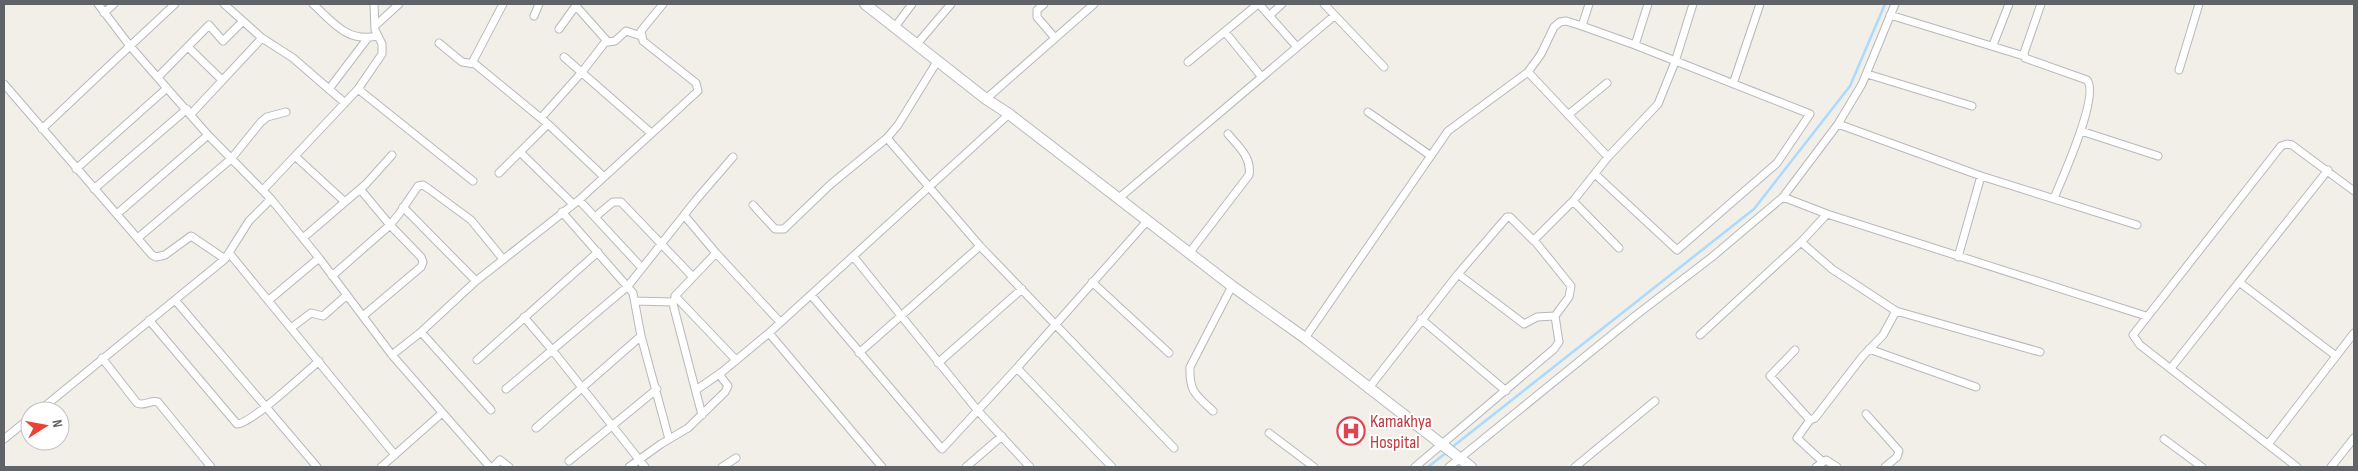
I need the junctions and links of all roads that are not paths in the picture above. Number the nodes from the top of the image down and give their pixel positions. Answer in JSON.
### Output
{"nodes":[{"id":1,"x":98,"y":4,"type":"edge"},
{"id":2,"x":114,"y":4,"type":"edge"},
{"id":3,"x":175,"y":4,"type":"edge"},
{"id":4,"x":224,"y":4,"type":"edge"},
{"id":5,"x":313,"y":4,"type":"edge"},
{"id":6,"x":374,"y":4,"type":"edge"},
{"id":7,"x":399,"y":4,"type":"edge"},
{"id":8,"x":503,"y":4,"type":"edge"},
{"id":9,"x":539,"y":4,"type":"edge"},
{"id":10,"x":662,"y":4,"type":"edge"},
{"id":11,"x":912,"y":4,"type":"edge"},
{"id":12,"x":951,"y":4,"type":"edge"},
{"id":13,"x":1044,"y":4,"type":"edge"},
{"id":14,"x":1094,"y":4,"type":"edge"},
{"id":15,"x":1259,"y":4,"type":"edge"},
{"id":16,"x":1282,"y":4,"type":"edge"},
{"id":17,"x":1324,"y":4,"type":"edge"},
{"id":18,"x":1589,"y":4,"type":"edge"},
{"id":19,"x":1648,"y":4,"type":"edge"},
{"id":20,"x":1693,"y":4,"type":"edge"},
{"id":21,"x":1760,"y":4,"type":"edge"},
{"id":22,"x":1895,"y":4,"type":"edge"},
{"id":23,"x":2009,"y":4,"type":"edge"},
{"id":24,"x":2042,"y":4,"type":"edge"},
{"id":25,"x":2199,"y":4,"type":"edge"},
{"id":26,"x":576,"y":5,"type":"edge"},
{"id":27,"x":869,"y":5,"type":"edge"},
{"id":28,"x":104,"y":13,"type":"junction"},
{"id":29,"x":1270,"y":15,"type":"junction"},
{"id":30,"x":1890,"y":15,"type":"junction"},
{"id":31,"x":534,"y":16,"type":"dead end"},
{"id":32,"x":1334,"y":16,"type":"junction"},
{"id":33,"x":243,"y":21,"type":"junction"},
{"id":34,"x":374,"y":26,"type":"junction"},
{"id":35,"x":1582,"y":26,"type":"junction"},
{"id":36,"x":895,"y":27,"type":"junction"},
{"id":37,"x":559,"y":29,"type":"dead end"},
{"id":38,"x":1224,"y":32,"type":"junction"},
{"id":39,"x":377,"y":36,"type":"junction"},
{"id":40,"x":641,"y":36,"type":"junction"},
{"id":41,"x":262,"y":38,"type":"junction"},
{"id":42,"x":1055,"y":38,"type":"junction"},
{"id":43,"x":367,"y":39,"type":"junction"},
{"id":44,"x":606,"y":41,"type":"junction"},
{"id":45,"x":439,"y":42,"type":"dead end"},
{"id":46,"x":917,"y":44,"type":"junction"},
{"id":47,"x":1635,"y":45,"type":"junction"},
{"id":48,"x":1993,"y":45,"type":"junction"},
{"id":49,"x":130,"y":46,"type":"junction"},
{"id":50,"x":188,"y":47,"type":"junction"},
{"id":51,"x":1297,"y":47,"type":"junction"},
{"id":52,"x":2024,"y":56,"type":"junction"},
{"id":53,"x":564,"y":57,"type":"dead end"},
{"id":54,"x":938,"y":60,"type":"junction"},
{"id":55,"x":1188,"y":62,"type":"dead end"},
{"id":56,"x":1674,"y":62,"type":"junction"},
{"id":57,"x":472,"y":63,"type":"junction"},
{"id":58,"x":1384,"y":67,"type":"dead end"},
{"id":59,"x":2179,"y":70,"type":"dead end"},
{"id":60,"x":582,"y":72,"type":"junction"},
{"id":61,"x":1528,"y":72,"type":"junction"},
{"id":62,"x":1867,"y":74,"type":"junction"},
{"id":63,"x":1261,"y":76,"type":"junction"},
{"id":64,"x":158,"y":77,"type":"junction"},
{"id":65,"x":222,"y":80,"type":"junction"},
{"id":66,"x":1607,"y":83,"type":"dead end"},
{"id":67,"x":4,"y":84,"type":"edge"},
{"id":68,"x":1733,"y":84,"type":"junction"},
{"id":69,"x":167,"y":88,"type":"junction"},
{"id":70,"x":329,"y":89,"type":"junction"},
{"id":71,"x":358,"y":89,"type":"junction"},
{"id":72,"x":986,"y":99,"type":"junction"},
{"id":73,"x":345,"y":103,"type":"junction"},
{"id":74,"x":1972,"y":106,"type":"dead end"},
{"id":75,"x":189,"y":111,"type":"junction"},
{"id":76,"x":286,"y":112,"type":"dead end"},
{"id":77,"x":1368,"y":112,"type":"dead end"},
{"id":78,"x":1009,"y":114,"type":"junction"},
{"id":79,"x":1568,"y":115,"type":"junction"},
{"id":80,"x":541,"y":118,"type":"junction"},
{"id":81,"x":548,"y":124,"type":"junction"},
{"id":82,"x":1838,"y":124,"type":"junction"},
{"id":83,"x":42,"y":129,"type":"junction"},
{"id":84,"x":2081,"y":131,"type":"junction"},
{"id":85,"x":651,"y":134,"type":"junction"},
{"id":86,"x":1228,"y":134,"type":"dead end"},
{"id":87,"x":208,"y":135,"type":"junction"},
{"id":88,"x":888,"y":138,"type":"junction"},
{"id":89,"x":520,"y":152,"type":"junction"},
{"id":90,"x":392,"y":155,"type":"dead end"},
{"id":91,"x":1431,"y":156,"type":"junction"},
{"id":92,"x":2158,"y":156,"type":"dead end"},
{"id":93,"x":296,"y":157,"type":"junction"},
{"id":94,"x":733,"y":157,"type":"dead end"},
{"id":95,"x":1608,"y":157,"type":"junction"},
{"id":96,"x":231,"y":158,"type":"junction"},
{"id":97,"x":76,"y":169,"type":"junction"},
{"id":98,"x":2328,"y":170,"type":"junction"},
{"id":99,"x":500,"y":173,"type":"dead end"},
{"id":100,"x":1595,"y":174,"type":"junction"},
{"id":101,"x":602,"y":176,"type":"junction"},
{"id":102,"x":1981,"y":176,"type":"junction"},
{"id":103,"x":473,"y":181,"type":"dead end"},
{"id":104,"x":928,"y":186,"type":"junction"},
{"id":105,"x":94,"y":189,"type":"junction"},
{"id":106,"x":360,"y":189,"type":"junction"},
{"id":107,"x":263,"y":190,"type":"junction"},
{"id":108,"x":2354,"y":191,"type":"edge"},
{"id":109,"x":1783,"y":197,"type":"junction"},
{"id":110,"x":1119,"y":198,"type":"junction"},
{"id":111,"x":2054,"y":198,"type":"junction"},
{"id":112,"x":271,"y":199,"type":"junction"},
{"id":113,"x":1573,"y":201,"type":"junction"},
{"id":114,"x":345,"y":202,"type":"junction"},
{"id":115,"x":576,"y":202,"type":"junction"},
{"id":116,"x":753,"y":205,"type":"dead end"},
{"id":117,"x":403,"y":207,"type":"junction"},
{"id":118,"x":562,"y":212,"type":"junction"},
{"id":119,"x":117,"y":214,"type":"junction"},
{"id":120,"x":1827,"y":214,"type":"junction"},
{"id":121,"x":684,"y":215,"type":"junction"},
{"id":122,"x":595,"y":217,"type":"junction"},
{"id":123,"x":1148,"y":220,"type":"junction"},
{"id":124,"x":390,"y":225,"type":"junction"},
{"id":125,"x":2137,"y":225,"type":"dead end"},
{"id":126,"x":139,"y":237,"type":"junction"},
{"id":127,"x":303,"y":238,"type":"junction"},
{"id":128,"x":1534,"y":241,"type":"junction"},
{"id":129,"x":1801,"y":242,"type":"junction"},
{"id":130,"x":661,"y":243,"type":"junction"},
{"id":131,"x":980,"y":246,"type":"junction"},
{"id":132,"x":1619,"y":248,"type":"dead end"},
{"id":133,"x":598,"y":252,"type":"junction"},
{"id":134,"x":1190,"y":252,"type":"junction"},
{"id":135,"x":716,"y":253,"type":"junction"},
{"id":136,"x":227,"y":256,"type":"junction"},
{"id":137,"x":853,"y":256,"type":"junction"},
{"id":138,"x":1958,"y":257,"type":"junction"},
{"id":139,"x":319,"y":258,"type":"junction"},
{"id":140,"x":502,"y":259,"type":"junction"},
{"id":141,"x":642,"y":268,"type":"junction"},
{"id":142,"x":1458,"y":274,"type":"junction"},
{"id":143,"x":332,"y":276,"type":"junction"},
{"id":144,"x":692,"y":276,"type":"junction"},
{"id":145,"x":476,"y":281,"type":"junction"},
{"id":146,"x":1092,"y":282,"type":"junction"},
{"id":147,"x":2239,"y":282,"type":"junction"},
{"id":148,"x":628,"y":286,"type":"junction"},
{"id":149,"x":1232,"y":286,"type":"junction"},
{"id":150,"x":1022,"y":289,"type":"junction"},
{"id":151,"x":347,"y":295,"type":"junction"},
{"id":152,"x":811,"y":295,"type":"junction"},
{"id":153,"x":674,"y":299,"type":"junction"},
{"id":154,"x":175,"y":300,"type":"junction"},
{"id":155,"x":269,"y":300,"type":"junction"},
{"id":156,"x":635,"y":301,"type":"junction"},
{"id":157,"x":1896,"y":311,"type":"junction"},
{"id":158,"x":902,"y":315,"type":"junction"},
{"id":159,"x":363,"y":316,"type":"junction"},
{"id":160,"x":1555,"y":316,"type":"junction"},
{"id":161,"x":2146,"y":316,"type":"junction"},
{"id":162,"x":524,"y":318,"type":"junction"},
{"id":163,"x":1421,"y":319,"type":"junction"},
{"id":164,"x":149,"y":320,"type":"junction"},
{"id":165,"x":780,"y":322,"type":"junction"},
{"id":166,"x":1055,"y":325,"type":"junction"},
{"id":167,"x":291,"y":328,"type":"junction"},
{"id":168,"x":422,"y":332,"type":"junction"},
{"id":169,"x":769,"y":333,"type":"junction"},
{"id":170,"x":2354,"y":333,"type":"edge"},
{"id":171,"x":1700,"y":335,"type":"dead end"},
{"id":172,"x":640,"y":336,"type":"junction"},
{"id":173,"x":1305,"y":338,"type":"junction"},
{"id":174,"x":1869,"y":349,"type":"junction"},
{"id":175,"x":553,"y":350,"type":"junction"},
{"id":176,"x":1795,"y":350,"type":"dead end"},
{"id":177,"x":2040,"y":352,"type":"dead end"},
{"id":178,"x":859,"y":353,"type":"junction"},
{"id":179,"x":1169,"y":353,"type":"dead end"},
{"id":180,"x":392,"y":354,"type":"junction"},
{"id":181,"x":2336,"y":356,"type":"junction"},
{"id":182,"x":102,"y":358,"type":"junction"},
{"id":183,"x":735,"y":359,"type":"junction"},
{"id":184,"x":478,"y":360,"type":"dead end"},
{"id":185,"x":318,"y":361,"type":"junction"},
{"id":186,"x":938,"y":363,"type":"junction"},
{"id":187,"x":1017,"y":368,"type":"junction"},
{"id":188,"x":2171,"y":368,"type":"junction"},
{"id":189,"x":719,"y":374,"type":"junction"},
{"id":190,"x":1976,"y":387,"type":"dead end"},
{"id":191,"x":582,"y":388,"type":"junction"},
{"id":192,"x":506,"y":389,"type":"dead end"},
{"id":193,"x":657,"y":389,"type":"junction"},
{"id":194,"x":1368,"y":389,"type":"junction"},
{"id":195,"x":696,"y":390,"type":"junction"},
{"id":196,"x":1506,"y":391,"type":"junction"},
{"id":197,"x":51,"y":401,"type":"edge"},
{"id":198,"x":1655,"y":401,"type":"dead end"},
{"id":199,"x":265,"y":407,"type":"junction"},
{"id":200,"x":491,"y":410,"type":"dead end"},
{"id":201,"x":978,"y":411,"type":"junction"},
{"id":202,"x":1213,"y":411,"type":"dead end"},
{"id":203,"x":442,"y":414,"type":"junction"},
{"id":204,"x":1866,"y":414,"type":"dead end"},
{"id":205,"x":702,"y":415,"type":"junction"},
{"id":206,"x":1810,"y":420,"type":"junction"},
{"id":207,"x":20,"y":426,"type":"edge"},
{"id":208,"x":612,"y":427,"type":"junction"},
{"id":209,"x":536,"y":428,"type":"dead end"},
{"id":210,"x":1269,"y":433,"type":"dead end"},
{"id":211,"x":1002,"y":436,"type":"junction"},
{"id":212,"x":2354,"y":438,"type":"edge"},
{"id":213,"x":4,"y":439,"type":"edge"},
{"id":214,"x":669,"y":439,"type":"junction"},
{"id":215,"x":2164,"y":439,"type":"dead end"},
{"id":216,"x":2269,"y":443,"type":"junction"},
{"id":217,"x":1174,"y":448,"type":"dead end"},
{"id":218,"x":1449,"y":451,"type":"junction"},
{"id":219,"x":395,"y":455,"type":"junction"},
{"id":220,"x":736,"y":458,"type":"dead end"},
{"id":221,"x":639,"y":460,"type":"junction"},
{"id":222,"x":570,"y":461,"type":"dead end"},
{"id":223,"x":1823,"y":462,"type":"junction"},
{"id":224,"x":211,"y":467,"type":"edge"},
{"id":225,"x":317,"y":467,"type":"edge"},
{"id":226,"x":380,"y":467,"type":"edge"},
{"id":227,"x":491,"y":467,"type":"edge"},
{"id":228,"x":509,"y":467,"type":"edge"},
{"id":229,"x":629,"y":467,"type":"edge"},
{"id":230,"x":645,"y":467,"type":"edge"},
{"id":231,"x":722,"y":467,"type":"edge"},
{"id":232,"x":882,"y":467,"type":"edge"},
{"id":233,"x":966,"y":467,"type":"edge"},
{"id":234,"x":1030,"y":467,"type":"edge"},
{"id":235,"x":1112,"y":467,"type":"edge"},
{"id":236,"x":1314,"y":467,"type":"edge"},
{"id":237,"x":1415,"y":467,"type":"edge"},
{"id":238,"x":1449,"y":467,"type":"edge"},
{"id":239,"x":1471,"y":467,"type":"edge"},
{"id":240,"x":1574,"y":467,"type":"edge"},
{"id":241,"x":1816,"y":467,"type":"edge"},
{"id":242,"x":1837,"y":467,"type":"edge"},
{"id":243,"x":1885,"y":467,"type":"edge"},
{"id":244,"x":2202,"y":467,"type":"edge"},
{"id":245,"x":2297,"y":467,"type":"edge"},
{"id":246,"x":2331,"y":467,"type":"edge"}],
"edges":[{"from":1,"to":28,"type":"street"},
{"from":2,"to":28,"type":"street"},
{"from":3,"to":49,"type":"street"},
{"from":4,"to":33,"type":"street"},
{"from":5,"to":43,"type":"street"},
{"from":6,"to":34,"type":"street"},
{"from":7,"to":34,"type":"street"},
{"from":8,"to":57,"type":"street"},
{"from":9,"to":31,"type":"street"},
{"from":10,"to":40,"type":"street"},
{"from":11,"to":36,"type":"street"},
{"from":12,"to":46,"type":"street"},
{"from":13,"to":42,"type":"street"},
{"from":14,"to":42,"type":"street"},
{"from":15,"to":29,"type":"street"},
{"from":15,"to":38,"type":"street"},
{"from":16,"to":29,"type":"street"},
{"from":17,"to":32,"type":"street"},
{"from":18,"to":35,"type":"street"},
{"from":19,"to":47,"type":"street"},
{"from":20,"to":56,"type":"street"},
{"from":21,"to":68,"type":"street"},
{"from":22,"to":30,"type":"street"},
{"from":23,"to":48,"type":"street"},
{"from":24,"to":52,"type":"street"},
{"from":25,"to":59,"type":"street"},
{"from":26,"to":37,"type":"street"},
{"from":26,"to":44,"type":"street"},
{"from":27,"to":36,"type":"main road"},
{"from":28,"to":49,"type":"street"},
{"from":29,"to":51,"type":"street"},
{"from":30,"to":48,"type":"street"},
{"from":30,"to":62,"type":"street"},
{"from":32,"to":51,"type":"street"},
{"from":32,"to":58,"type":"street"},
{"from":33,"to":41,"type":"street"},
{"from":33,"to":50,"type":"street"},
{"from":34,"to":39,"type":"street"},
{"from":35,"to":47,"type":"street"},
{"from":35,"to":61,"type":"street"},
{"from":36,"to":46,"type":"main road"},
{"from":38,"to":55,"type":"street"},
{"from":38,"to":63,"type":"street"},
{"from":39,"to":43,"type":"street"},
{"from":39,"to":71,"type":"street"},
{"from":40,"to":44,"type":"street"},
{"from":40,"to":85,"type":"street"},
{"from":41,"to":65,"type":"street"},
{"from":41,"to":70,"type":"street"},
{"from":42,"to":72,"type":"street"},
{"from":43,"to":70,"type":"street"},
{"from":44,"to":60,"type":"street"},
{"from":45,"to":57,"type":"street"},
{"from":46,"to":54,"type":"main road"},
{"from":47,"to":56,"type":"street"},
{"from":48,"to":52,"type":"street"},
{"from":49,"to":64,"type":"street"},
{"from":49,"to":83,"type":"street"},
{"from":50,"to":64,"type":"street"},
{"from":50,"to":65,"type":"street"},
{"from":51,"to":63,"type":"street"},
{"from":52,"to":84,"type":"street"},
{"from":53,"to":60,"type":"street"},
{"from":54,"to":72,"type":"main road"},
{"from":54,"to":88,"type":"street"},
{"from":56,"to":68,"type":"street"},
{"from":56,"to":95,"type":"street"},
{"from":57,"to":80,"type":"street"},
{"from":60,"to":80,"type":"street"},
{"from":60,"to":85,"type":"street"},
{"from":61,"to":79,"type":"street"},
{"from":61,"to":91,"type":"street"},
{"from":62,"to":74,"type":"street"},
{"from":62,"to":82,"type":"street"},
{"from":63,"to":110,"type":"street"},
{"from":64,"to":69,"type":"street"},
{"from":65,"to":75,"type":"street"},
{"from":66,"to":79,"type":"street"},
{"from":67,"to":83,"type":"street"},
{"from":68,"to":100,"type":"street"},
{"from":69,"to":75,"type":"street"},
{"from":69,"to":97,"type":"street"},
{"from":70,"to":73,"type":"street"},
{"from":71,"to":73,"type":"street"},
{"from":71,"to":103,"type":"street"},
{"from":72,"to":78,"type":"main road"},
{"from":73,"to":93,"type":"street"},
{"from":75,"to":87,"type":"street"},
{"from":75,"to":105,"type":"street"},
{"from":76,"to":96,"type":"street"},
{"from":77,"to":91,"type":"street"},
{"from":78,"to":104,"type":"street"},
{"from":78,"to":110,"type":"main road"},
{"from":79,"to":95,"type":"street"},
{"from":80,"to":81,"type":"street"},
{"from":81,"to":89,"type":"street"},
{"from":81,"to":101,"type":"street"},
{"from":82,"to":102,"type":"street"},
{"from":82,"to":109,"type":"street"},
{"from":83,"to":97,"type":"street"},
{"from":84,"to":92,"type":"street"},
{"from":84,"to":111,"type":"street"},
{"from":85,"to":101,"type":"street"},
{"from":86,"to":134,"type":"street"},
{"from":87,"to":96,"type":"street"},
{"from":87,"to":119,"type":"street"},
{"from":88,"to":104,"type":"street"},
{"from":88,"to":116,"type":"street"},
{"from":89,"to":99,"type":"street"},
{"from":89,"to":115,"type":"street"},
{"from":90,"to":106,"type":"street"},
{"from":91,"to":173,"type":"street"},
{"from":93,"to":107,"type":"street"},
{"from":93,"to":114,"type":"street"},
{"from":94,"to":121,"type":"street"},
{"from":95,"to":100,"type":"street"},
{"from":96,"to":107,"type":"street"},
{"from":96,"to":126,"type":"street"},
{"from":97,"to":105,"type":"street"},
{"from":98,"to":108,"type":"street"},
{"from":98,"to":147,"type":"street"},
{"from":98,"to":161,"type":"street"},
{"from":100,"to":113,"type":"street"},
{"from":101,"to":115,"type":"street"},
{"from":102,"to":111,"type":"street"},
{"from":102,"to":138,"type":"street"},
{"from":104,"to":131,"type":"street"},
{"from":104,"to":137,"type":"street"},
{"from":105,"to":119,"type":"street"},
{"from":106,"to":114,"type":"street"},
{"from":106,"to":124,"type":"street"},
{"from":107,"to":112,"type":"street"},
{"from":109,"to":120,"type":"street"},
{"from":109,"to":218,"type":"street"},
{"from":110,"to":123,"type":"main road"},
{"from":111,"to":125,"type":"street"},
{"from":112,"to":127,"type":"street"},
{"from":112,"to":136,"type":"street"},
{"from":113,"to":128,"type":"street"},
{"from":113,"to":132,"type":"street"},
{"from":114,"to":127,"type":"street"},
{"from":115,"to":118,"type":"street"},
{"from":115,"to":122,"type":"street"},
{"from":117,"to":124,"type":"street"},
{"from":117,"to":140,"type":"street"},
{"from":117,"to":145,"type":"street"},
{"from":118,"to":133,"type":"street"},
{"from":118,"to":140,"type":"street"},
{"from":119,"to":126,"type":"street"},
{"from":120,"to":129,"type":"street"},
{"from":120,"to":138,"type":"street"},
{"from":121,"to":130,"type":"street"},
{"from":121,"to":135,"type":"street"},
{"from":122,"to":130,"type":"street"},
{"from":122,"to":141,"type":"street"},
{"from":123,"to":134,"type":"main road"},
{"from":123,"to":146,"type":"street"},
{"from":124,"to":143,"type":"street"},
{"from":124,"to":159,"type":"street"},
{"from":126,"to":136,"type":"street"},
{"from":127,"to":139,"type":"street"},
{"from":128,"to":142,"type":"street"},
{"from":128,"to":160,"type":"street"},
{"from":129,"to":157,"type":"street"},
{"from":129,"to":171,"type":"street"},
{"from":130,"to":141,"type":"street"},
{"from":130,"to":144,"type":"street"},
{"from":131,"to":150,"type":"street"},
{"from":131,"to":158,"type":"street"},
{"from":133,"to":148,"type":"street"},
{"from":133,"to":162,"type":"street"},
{"from":134,"to":149,"type":"main road"},
{"from":135,"to":144,"type":"street"},
{"from":135,"to":165,"type":"street"},
{"from":136,"to":154,"type":"street"},
{"from":136,"to":155,"type":"street"},
{"from":137,"to":152,"type":"street"},
{"from":137,"to":158,"type":"street"},
{"from":138,"to":161,"type":"street"},
{"from":139,"to":143,"type":"street"},
{"from":139,"to":155,"type":"street"},
{"from":140,"to":145,"type":"street"},
{"from":141,"to":148,"type":"street"},
{"from":142,"to":160,"type":"street"},
{"from":142,"to":163,"type":"street"},
{"from":143,"to":151,"type":"street"},
{"from":144,"to":153,"type":"street"},
{"from":145,"to":168,"type":"street"},
{"from":146,"to":166,"type":"street"},
{"from":146,"to":179,"type":"street"},
{"from":147,"to":181,"type":"street"},
{"from":147,"to":188,"type":"street"},
{"from":148,"to":156,"type":"street"},
{"from":148,"to":175,"type":"street"},
{"from":149,"to":173,"type":"main road"},
{"from":149,"to":202,"type":"street"},
{"from":150,"to":166,"type":"street"},
{"from":150,"to":186,"type":"street"},
{"from":151,"to":159,"type":"street"},
{"from":151,"to":167,"type":"street"},
{"from":152,"to":165,"type":"street"},
{"from":152,"to":178,"type":"street"},
{"from":153,"to":156,"type":"street"},
{"from":153,"to":183,"type":"street"},
{"from":153,"to":195,"type":"street"},
{"from":154,"to":164,"type":"street"},
{"from":154,"to":199,"type":"street"},
{"from":155,"to":167,"type":"street"},
{"from":156,"to":172,"type":"street"},
{"from":157,"to":174,"type":"street"},
{"from":157,"to":177,"type":"street"},
{"from":158,"to":178,"type":"street"},
{"from":158,"to":186,"type":"street"},
{"from":159,"to":180,"type":"street"},
{"from":160,"to":196,"type":"street"},
{"from":161,"to":188,"type":"street"},
{"from":162,"to":175,"type":"street"},
{"from":162,"to":184,"type":"street"},
{"from":163,"to":194,"type":"street"},
{"from":163,"to":196,"type":"street"},
{"from":164,"to":182,"type":"street"},
{"from":164,"to":199,"type":"street"},
{"from":165,"to":169,"type":"street"},
{"from":166,"to":187,"type":"street"},
{"from":166,"to":217,"type":"street"},
{"from":167,"to":185,"type":"street"},
{"from":168,"to":180,"type":"street"},
{"from":168,"to":200,"type":"street"},
{"from":169,"to":183,"type":"street"},
{"from":169,"to":232,"type":"street"},
{"from":170,"to":181,"type":"street"},
{"from":172,"to":191,"type":"street"},
{"from":172,"to":193,"type":"street"},
{"from":173,"to":194,"type":"main road"},
{"from":174,"to":190,"type":"street"},
{"from":174,"to":206,"type":"street"},
{"from":175,"to":191,"type":"street"},
{"from":175,"to":192,"type":"street"},
{"from":176,"to":206,"type":"street"},
{"from":178,"to":201,"type":"street"},
{"from":180,"to":203,"type":"street"},
{"from":181,"to":216,"type":"street"},
{"from":182,"to":197,"type":"street"},
{"from":182,"to":224,"type":"street"},
{"from":183,"to":189,"type":"street"},
{"from":185,"to":199,"type":"street"},
{"from":185,"to":219,"type":"street"},
{"from":186,"to":201,"type":"street"},
{"from":187,"to":201,"type":"street"},
{"from":187,"to":235,"type":"street"},
{"from":188,"to":216,"type":"street"},
{"from":189,"to":195,"type":"street"},
{"from":189,"to":205,"type":"street"},
{"from":191,"to":208,"type":"street"},
{"from":191,"to":209,"type":"street"},
{"from":193,"to":208,"type":"street"},
{"from":193,"to":214,"type":"street"},
{"from":194,"to":218,"type":"main road"},
{"from":195,"to":205,"type":"street"},
{"from":196,"to":218,"type":"street"},
{"from":198,"to":240,"type":"street"},
{"from":199,"to":225,"type":"street"},
{"from":201,"to":211,"type":"street"},
{"from":203,"to":219,"type":"street"},
{"from":203,"to":227,"type":"street"},
{"from":204,"to":243,"type":"street"},
{"from":205,"to":214,"type":"street"},
{"from":206,"to":223,"type":"street"},
{"from":207,"to":213,"type":"street"},
{"from":208,"to":221,"type":"street"},
{"from":208,"to":222,"type":"street"},
{"from":210,"to":236,"type":"street"},
{"from":211,"to":233,"type":"street"},
{"from":211,"to":234,"type":"street"},
{"from":212,"to":246,"type":"street"},
{"from":214,"to":221,"type":"street"},
{"from":215,"to":244,"type":"street"},
{"from":216,"to":245,"type":"street"},
{"from":218,"to":237,"type":"street"},
{"from":218,"to":238,"type":"street"},
{"from":218,"to":239,"type":"main road"},
{"from":219,"to":226,"type":"street"},
{"from":220,"to":231,"type":"street"},
{"from":221,"to":229,"type":"street"},
{"from":221,"to":230,"type":"street"},
{"from":223,"to":241,"type":"street"},
{"from":223,"to":242,"type":"street"},
{"from":227,"to":228,"type":"street"}]}
